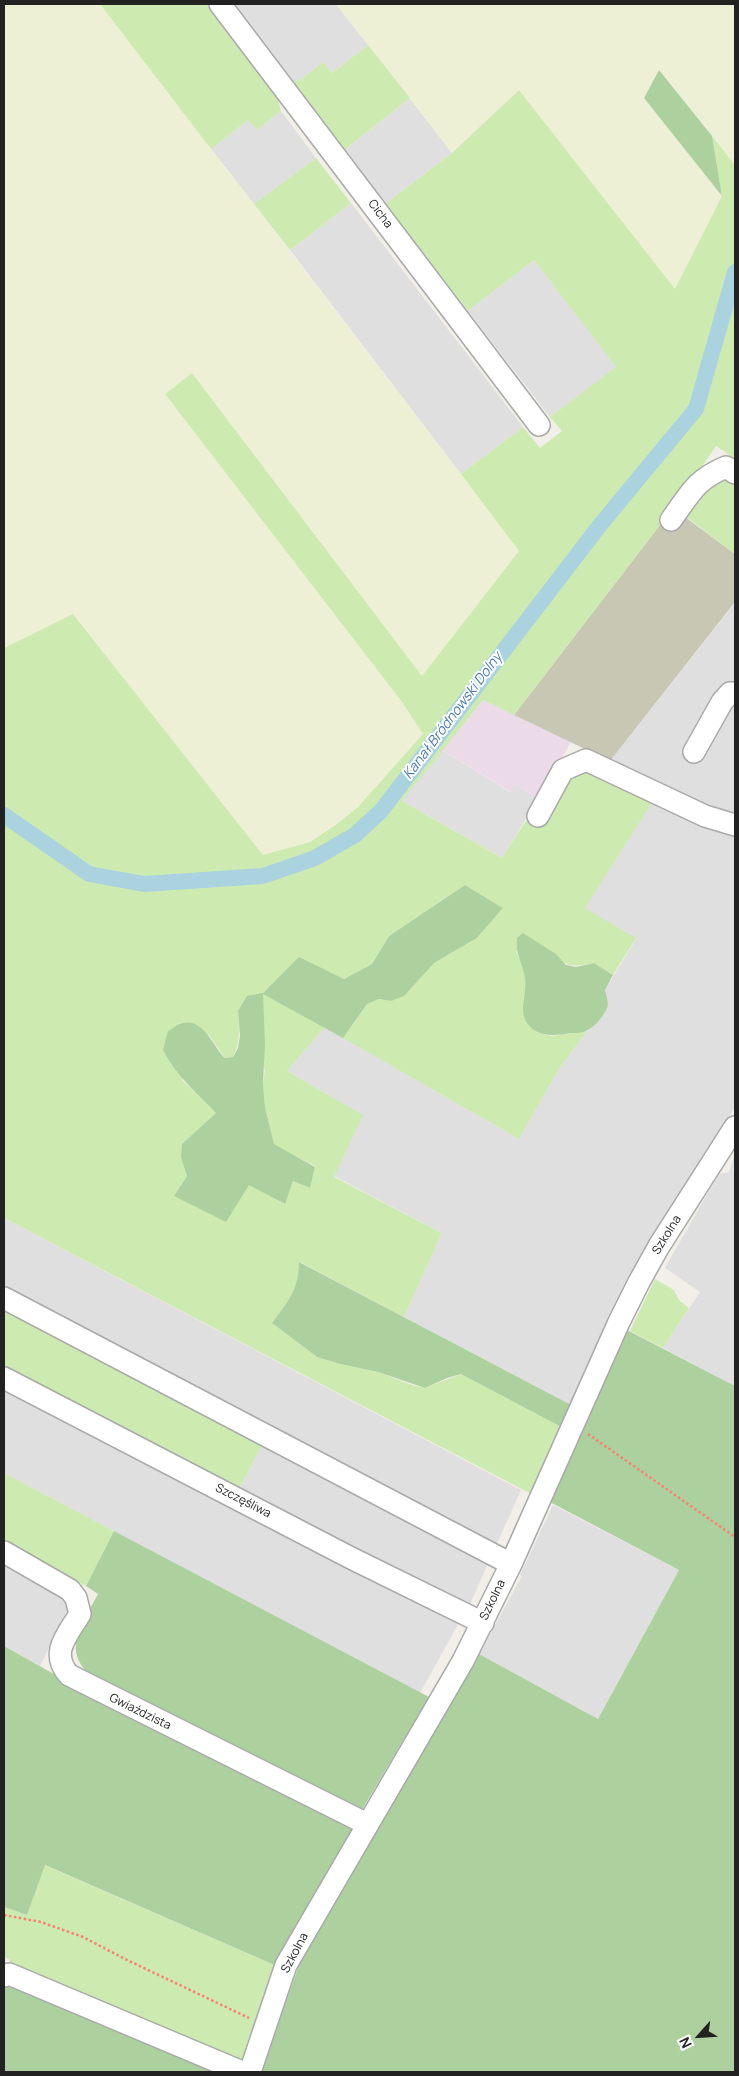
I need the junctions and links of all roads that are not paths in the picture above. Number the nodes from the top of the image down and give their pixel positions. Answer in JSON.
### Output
{"nodes":[{"id":1,"x":220,"y":4,"type":"edge"},
{"id":2,"x":539,"y":425,"type":"dead end"},
{"id":3,"x":735,"y":473,"type":"edge"},
{"id":4,"x":671,"y":520,"type":"dead end"},
{"id":5,"x":735,"y":693,"type":"edge"},
{"id":6,"x":694,"y":752,"type":"dead end"},
{"id":7,"x":538,"y":816,"type":"dead end"},
{"id":8,"x":735,"y":825,"type":"edge"},
{"id":9,"x":735,"y":1127,"type":"edge"},
{"id":10,"x":4,"y":1298,"type":"edge"},
{"id":11,"x":4,"y":1378,"type":"edge"},
{"id":12,"x":4,"y":1552,"type":"edge"},
{"id":13,"x":512,"y":1564,"type":"junction"},
{"id":14,"x":482,"y":1623,"type":"junction"},
{"id":15,"x":367,"y":1824,"type":"junction"},
{"id":16,"x":4,"y":1976,"type":"edge"},
{"id":17,"x":242,"y":2072,"type":"edge"},
{"id":18,"x":250,"y":2072,"type":"edge"}],
"edges":[{"from":1,"to":2,"type":"street","name":"Cicha"},
{"from":3,"to":4,"type":"street"},
{"from":5,"to":6,"type":"street"},
{"from":7,"to":8,"type":"street"},
{"from":9,"to":13,"type":"street","name":"Szkolna"},
{"from":10,"to":13,"type":"street"},
{"from":11,"to":14,"type":"street","name":"Szczęśliwa"},
{"from":12,"to":15,"type":"street","name":"Gwiaździsta"},
{"from":13,"to":14,"type":"street","name":"Szkolna"},
{"from":14,"to":15,"type":"street","name":"Szkolna"},
{"from":15,"to":18,"type":"street","name":"Szkolna"},
{"from":16,"to":17,"type":"street"}]}
